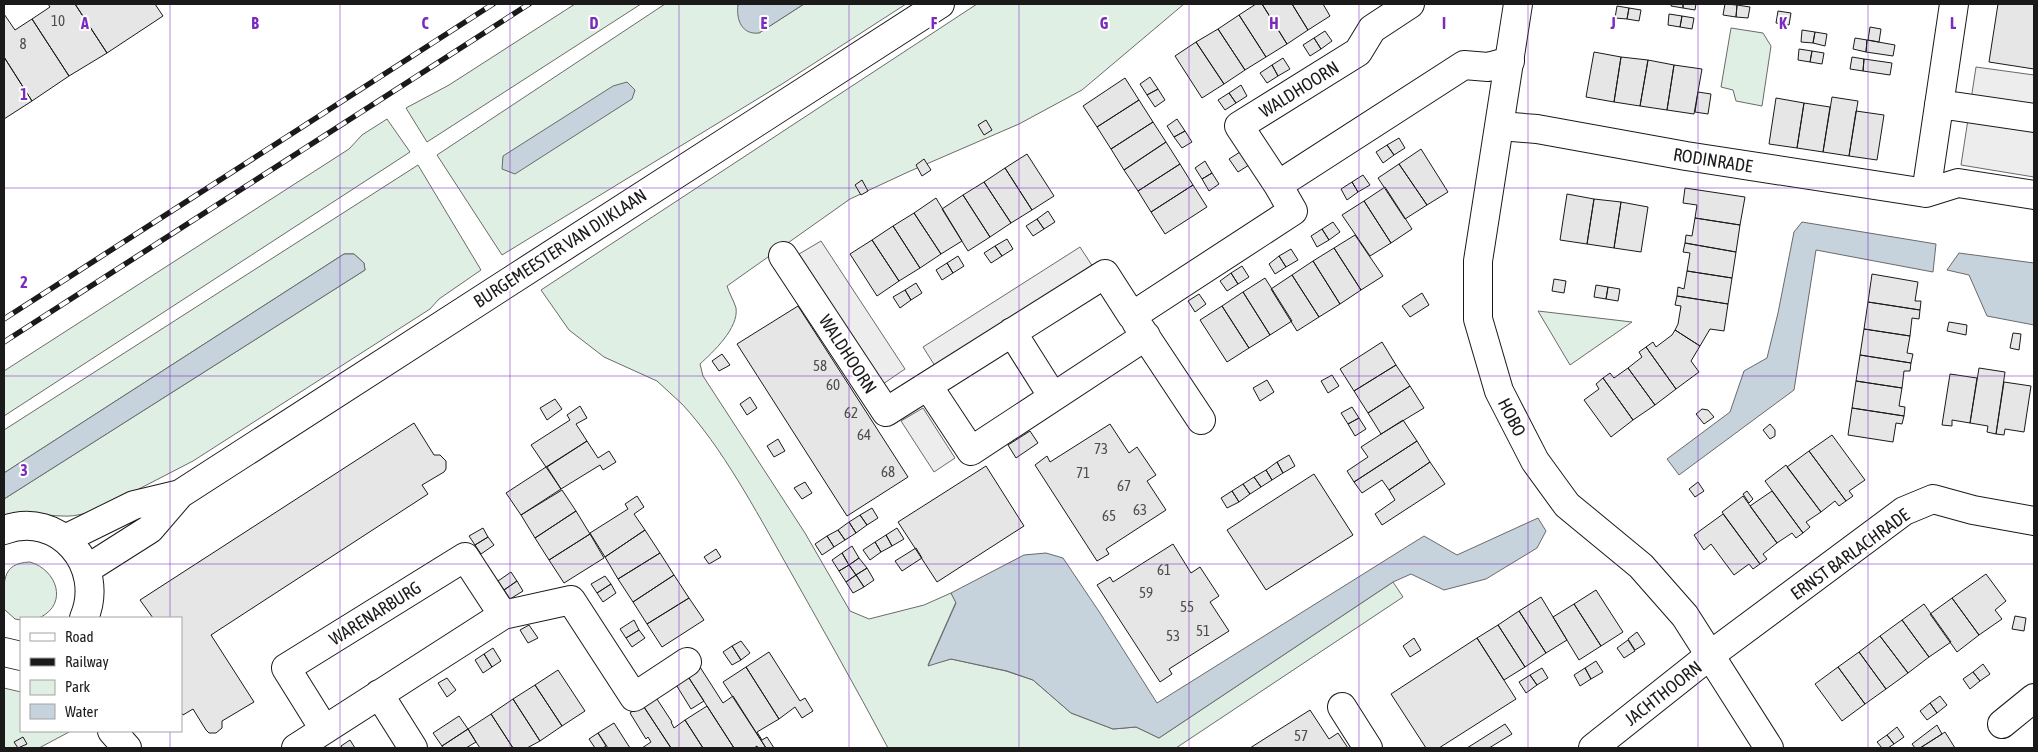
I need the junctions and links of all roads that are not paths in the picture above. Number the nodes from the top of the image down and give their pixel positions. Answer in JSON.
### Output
{"nodes":[{"id":1,"x":940,"y":4,"type":"edge"},
{"id":2,"x":1410,"y":4,"type":"edge"},
{"id":3,"x":1518,"y":4,"type":"edge"},
{"id":4,"x":1954,"y":4,"type":"edge"},
{"id":5,"x":1510,"y":61,"type":"junction"},
{"id":6,"x":1939,"y":104,"type":"junction"},
{"id":7,"x":2034,"y":118,"type":"edge"},
{"id":8,"x":1500,"y":126,"type":"junction"},
{"id":9,"x":1278,"y":185,"type":"junction"},
{"id":10,"x":1926,"y":193,"type":"junction"},
{"id":11,"x":2034,"y":195,"type":"edge"},
{"id":12,"x":783,"y":256,"type":"dead end"},
{"id":13,"x":1139,"y":326,"type":"junction"},
{"id":14,"x":1012,"y":332,"type":"junction"},
{"id":15,"x":928,"y":386,"type":"junction"},
{"id":16,"x":1053,"y":396,"type":"junction"},
{"id":17,"x":1201,"y":420,"type":"dead end"},
{"id":18,"x":180,"y":494,"type":"junction"},
{"id":19,"x":2034,"y":521,"type":"edge"},
{"id":20,"x":4,"y":530,"type":"edge"},
{"id":21,"x":65,"y":539,"type":"junction"},
{"id":22,"x":87,"y":569,"type":"junction"},
{"id":23,"x":503,"y":615,"type":"junction"},
{"id":24,"x":84,"y":617,"type":"edge"},
{"id":25,"x":4,"y":652,"type":"edge"},
{"id":26,"x":20,"y":656,"type":"edge"},
{"id":27,"x":1709,"y":656,"type":"junction"},
{"id":28,"x":687,"y":662,"type":"dead end"},
{"id":29,"x":379,"y":694,"type":"junction"},
{"id":30,"x":2034,"y":698,"type":"edge"},
{"id":31,"x":1342,"y":707,"type":"dead end"},
{"id":32,"x":2002,"y":724,"type":"dead end"},
{"id":33,"x":324,"y":729,"type":"junction"},
{"id":34,"x":296,"y":748,"type":"edge"},
{"id":35,"x":413,"y":748,"type":"edge"},
{"id":36,"x":1368,"y":748,"type":"edge"},
{"id":37,"x":1593,"y":748,"type":"edge"},
{"id":38,"x":1769,"y":748,"type":"edge"}],
"edges":[{"from":1,"to":18,"type":"street","name":"BURGEMEESTER VAN DIJKLAAN"},
{"from":2,"to":9,"type":"street","name":"WALDHOORN"},
{"from":3,"to":5,"type":"street","name":"HOBO"},
{"from":4,"to":6,"type":"street"},
{"from":5,"to":8,"type":"street","name":"HOBO"},
{"from":5,"to":9,"type":"street"},
{"from":6,"to":7,"type":"street"},
{"from":6,"to":10,"type":"street"},
{"from":8,"to":10,"type":"street","name":"RODINRADE"},
{"from":8,"to":27,"type":"street","name":"HOBO"},
{"from":9,"to":13,"type":"street","name":"WALDHOORN"},
{"from":10,"to":11,"type":"street","name":"RODINRADE"},
{"from":12,"to":15,"type":"street","name":"WALDHOORN"},
{"from":13,"to":14,"type":"street","name":"WALDHOORN"},
{"from":13,"to":16,"type":"street","name":"WALDHOORN"},
{"from":13,"to":17,"type":"street","name":"WALDHOORN"},
{"from":14,"to":15,"type":"street","name":"WALDHOORN"},
{"from":14,"to":16,"type":"street"},
{"from":15,"to":16,"type":"street","name":"WALDHOORN"},
{"from":18,"to":21,"type":"street","name":"BURGEMEESTER VAN DIJKLAAN"},
{"from":18,"to":22,"type":"street","name":"BURGEMEESTER VAN DIJKLAAN"},
{"from":19,"to":27,"type":"street","name":"ERNST BARLACHRADE"},
{"from":20,"to":21,"type":"street"},
{"from":21,"to":22,"type":"street"},
{"from":22,"to":24,"type":"street"},
{"from":23,"to":28,"type":"street"},
{"from":23,"to":29,"type":"street"},
{"from":23,"to":33,"type":"street","name":"WARENARBURG"},
{"from":25,"to":26,"type":"street"},
{"from":27,"to":37,"type":"street","name":"JACHTHOORN"},
{"from":27,"to":38,"type":"street","name":"HOBO"},
{"from":29,"to":33,"type":"street"},
{"from":29,"to":35,"type":"street"},
{"from":30,"to":32,"type":"street"},
{"from":31,"to":36,"type":"street"},
{"from":33,"to":34,"type":"street"}]}
